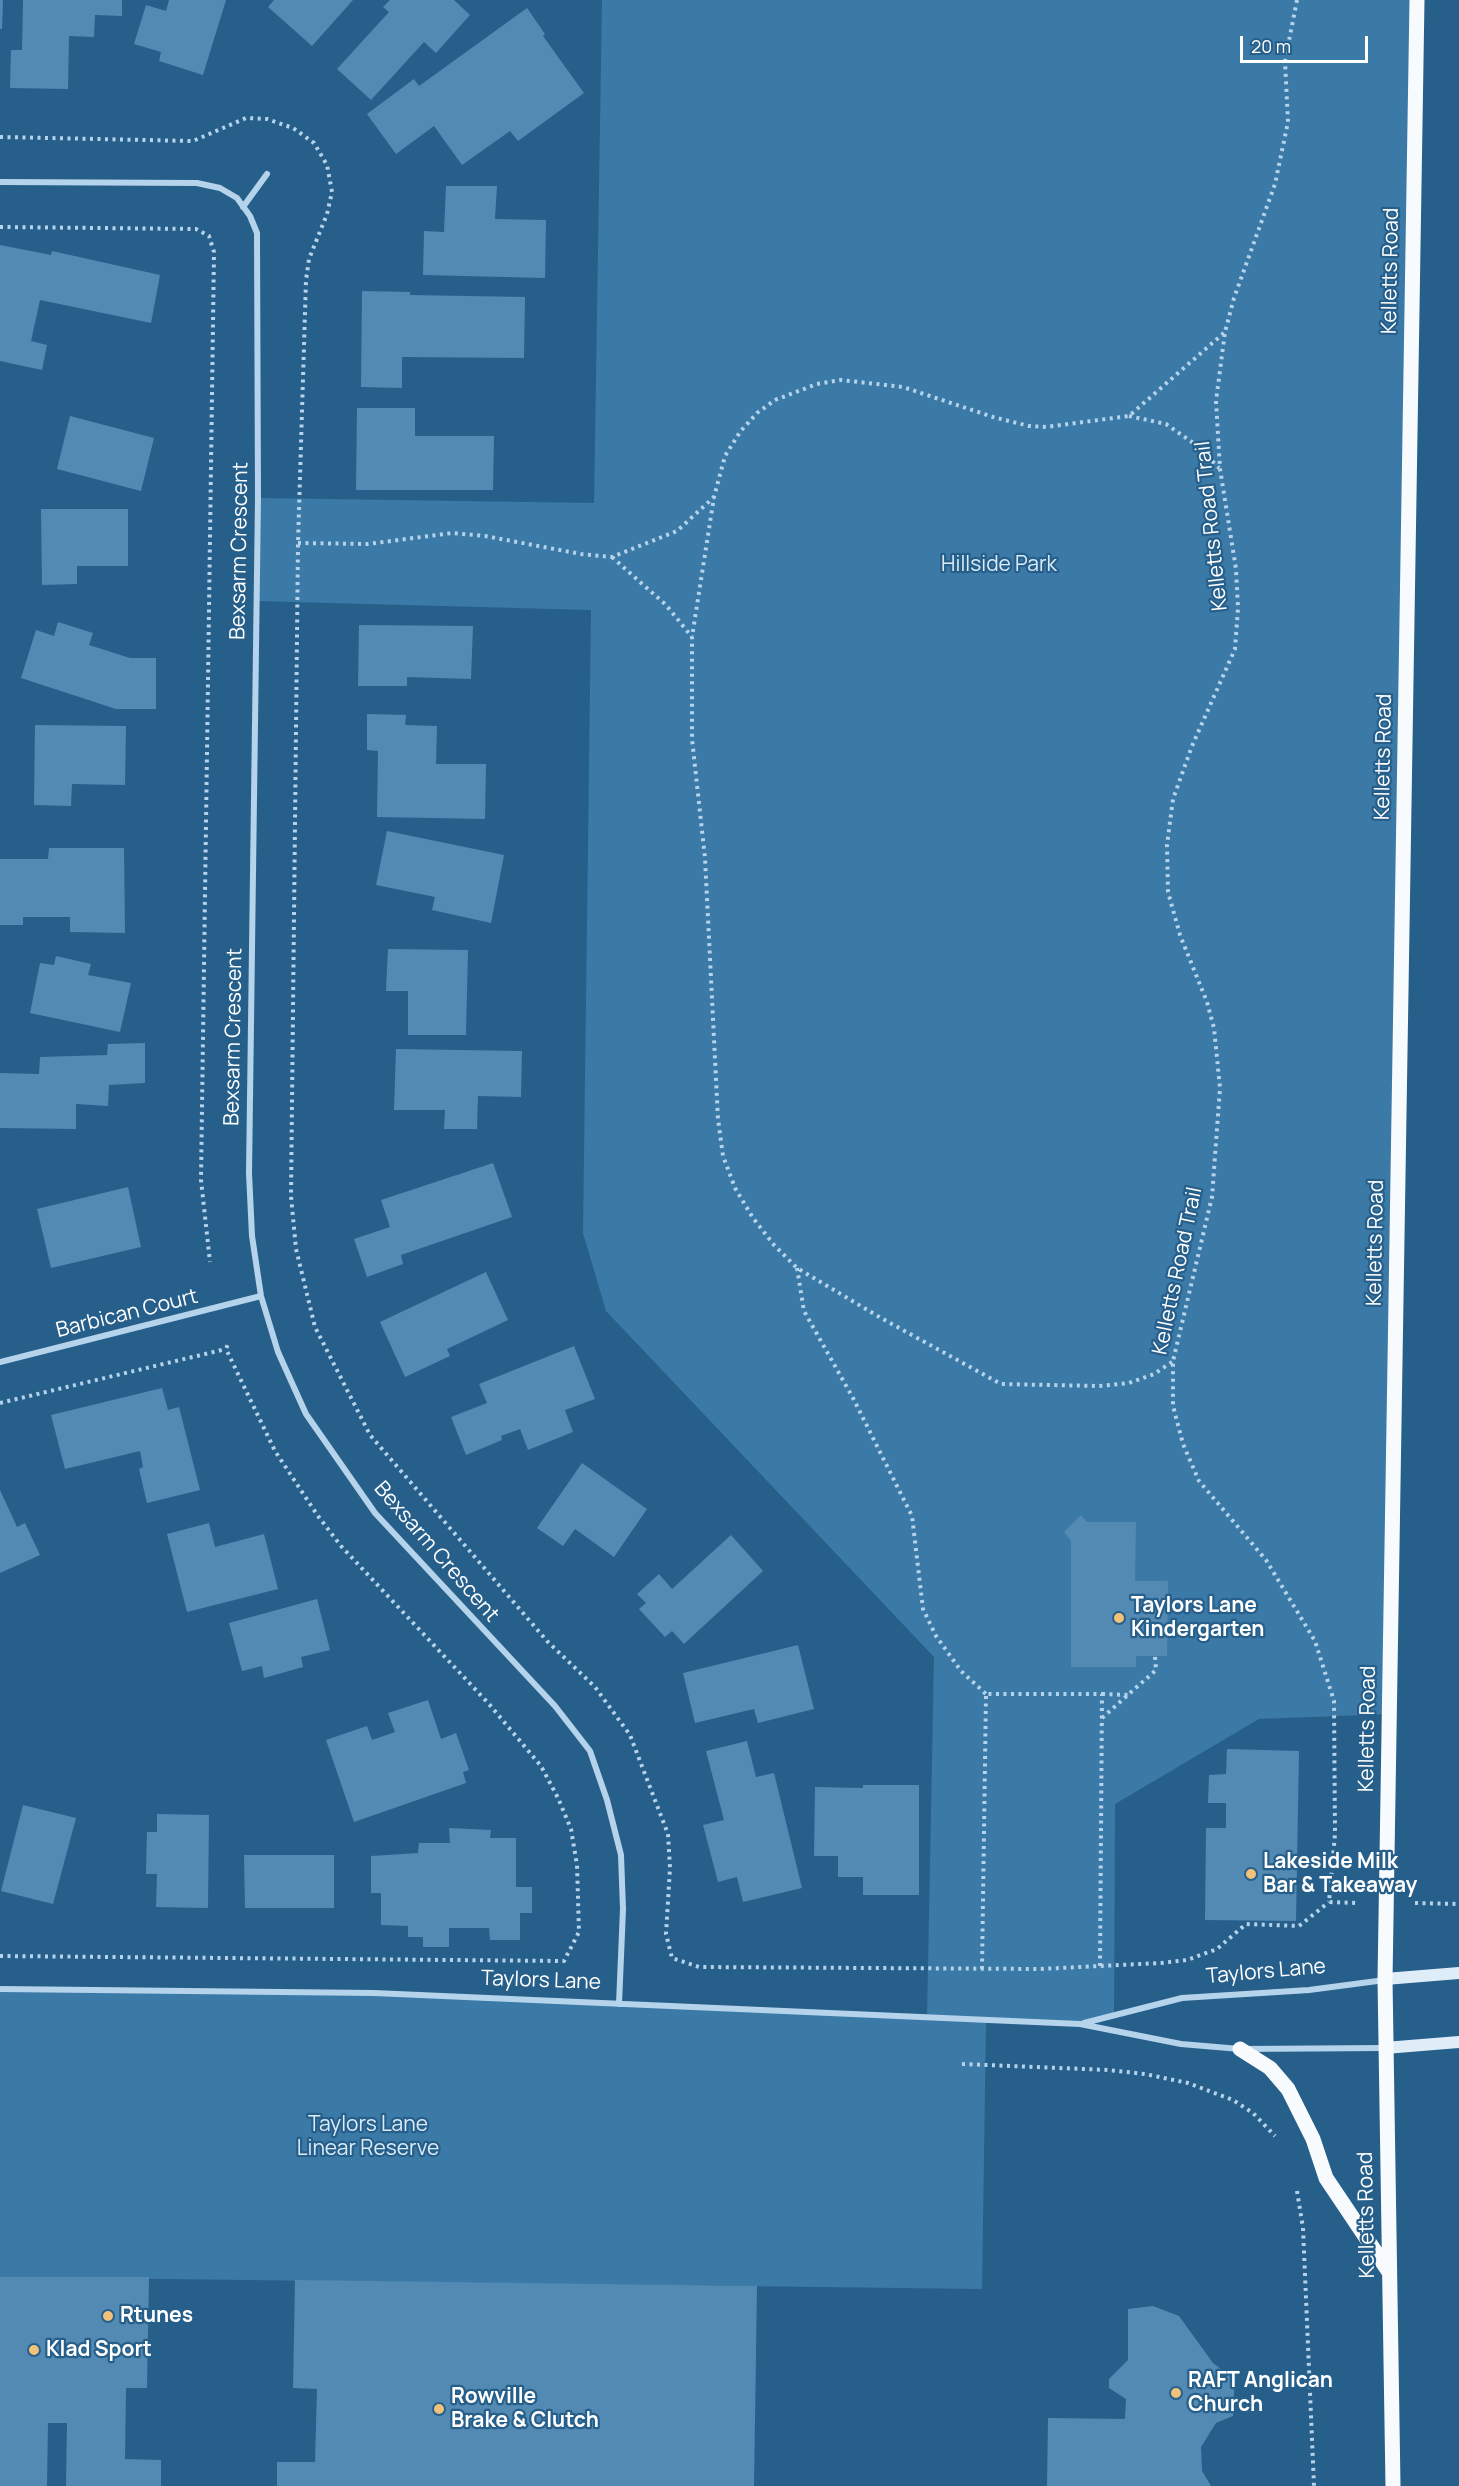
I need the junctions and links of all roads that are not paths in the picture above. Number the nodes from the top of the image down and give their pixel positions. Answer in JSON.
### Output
{"nodes":[{"id":1,"x":1417,"y":0,"type":"edge"},
{"id":2,"x":267,"y":174,"type":"dead end"},
{"id":3,"x":0,"y":182,"type":"edge"},
{"id":4,"x":243,"y":207,"type":"junction"},
{"id":5,"x":261,"y":1296,"type":"junction"},
{"id":6,"x":0,"y":1362,"type":"edge"},
{"id":7,"x":1459,"y":1973,"type":"edge"},
{"id":8,"x":1385,"y":1979,"type":"junction"},
{"id":9,"x":0,"y":1989,"type":"edge"},
{"id":10,"x":619,"y":2004,"type":"junction"},
{"id":11,"x":1080,"y":2024,"type":"junction"},
{"id":12,"x":1459,"y":2042,"type":"edge"},
{"id":13,"x":1385,"y":2048,"type":"junction"},
{"id":14,"x":1240,"y":2049,"type":"junction"},
{"id":15,"x":1389,"y":2272,"type":"junction"},
{"id":16,"x":1393,"y":2486,"type":"edge"}],
"edges":[{"from":1,"to":8,"type":"main road","name":"Kelletts Road"},
{"from":2,"to":4,"type":"street"},
{"from":3,"to":4,"type":"street","name":"Bexsarm Crescent"},
{"from":4,"to":5,"type":"street","name":"Bexsarm Crescent"},
{"from":5,"to":6,"type":"street","name":"Barbican Court"},
{"from":5,"to":10,"type":"street","name":"Bexsarm Crescent"},
{"from":7,"to":8,"type":"main road","name":"Taylors Lane"},
{"from":8,"to":11,"type":"street","name":"Taylors Lane"},
{"from":8,"to":13,"type":"main road","name":"Kelletts Road"},
{"from":9,"to":10,"type":"street","name":"Taylors Lane"},
{"from":10,"to":11,"type":"street","name":"Taylors Lane"},
{"from":11,"to":14,"type":"street","name":"Taylors Lane"},
{"from":12,"to":13,"type":"main road","name":"Taylors Lane"},
{"from":13,"to":14,"type":"street","name":"Taylors Lane"},
{"from":13,"to":15,"type":"main road","name":"Kelletts Road"},
{"from":14,"to":15,"type":"main road"},
{"from":15,"to":16,"type":"main road","name":"Kelletts Road"}]}
